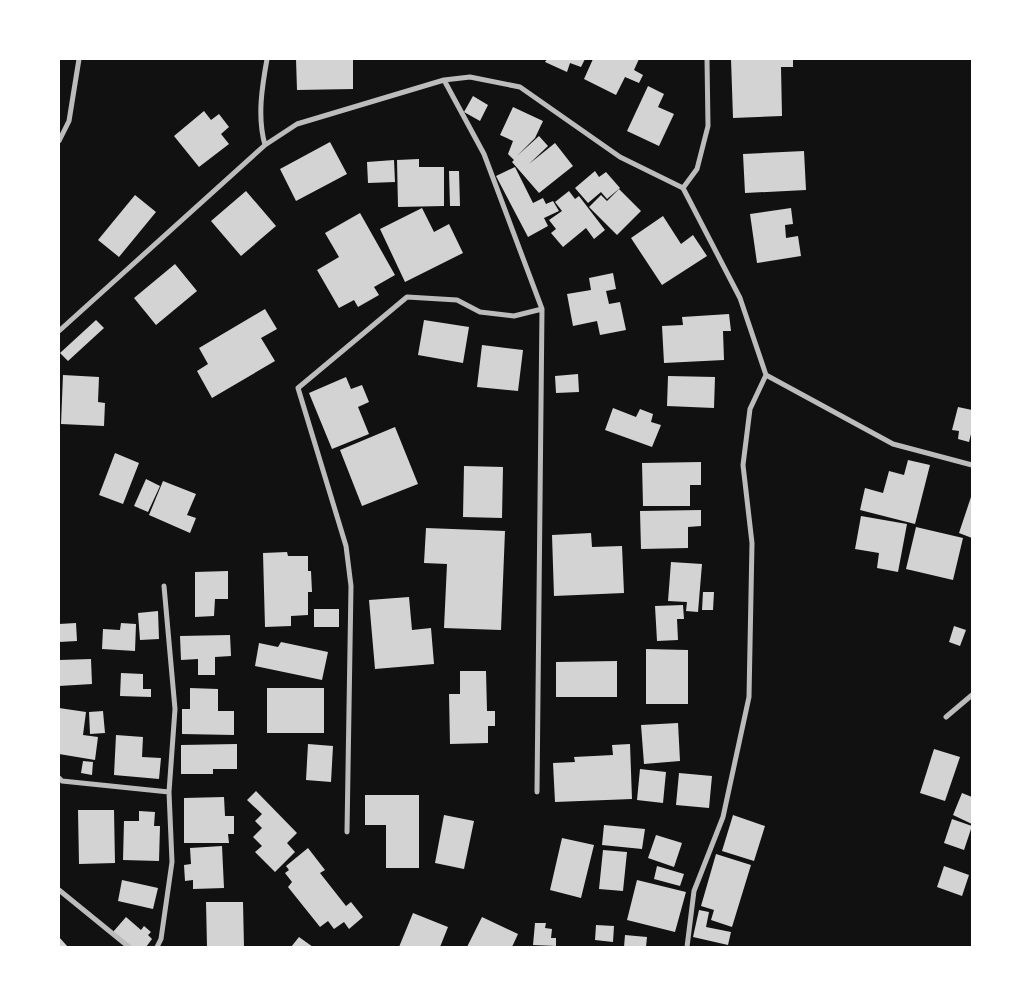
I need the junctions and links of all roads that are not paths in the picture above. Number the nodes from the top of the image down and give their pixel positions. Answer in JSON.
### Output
{"nodes":[{"id":1,"x":79,"y":59,"type":"edge"},
{"id":2,"x":267,"y":59,"type":"edge"},
{"id":3,"x":706,"y":59,"type":"edge"},
{"id":4,"x":444,"y":80,"type":"junction"},
{"id":5,"x":59,"y":141,"type":"edge"},
{"id":6,"x":265,"y":145,"type":"junction"},
{"id":7,"x":682,"y":188,"type":"junction"},
{"id":8,"x":542,"y":309,"type":"junction"},
{"id":9,"x":59,"y":331,"type":"edge"},
{"id":10,"x":766,"y":375,"type":"junction"},
{"id":11,"x":972,"y":465,"type":"edge"},
{"id":12,"x":164,"y":586,"type":"dead end"},
{"id":13,"x":972,"y":695,"type":"edge"},
{"id":14,"x":946,"y":718,"type":"dead end"},
{"id":15,"x":59,"y":778,"type":"edge"},
{"id":16,"x":169,"y":792,"type":"junction"},
{"id":17,"x":536,"y":792,"type":"dead end"},
{"id":18,"x":347,"y":832,"type":"dead end"},
{"id":19,"x":59,"y":890,"type":"edge"},
{"id":20,"x":129,"y":947,"type":"edge"},
{"id":21,"x":157,"y":947,"type":"edge"},
{"id":22,"x":688,"y":947,"type":"edge"}],
"edges":[{"from":1,"to":5,"type":"street"},
{"from":2,"to":6,"type":"street"},
{"from":3,"to":7,"type":"street"},
{"from":4,"to":6,"type":"street"},
{"from":4,"to":7,"type":"street"},
{"from":4,"to":8,"type":"street"},
{"from":6,"to":9,"type":"street"},
{"from":7,"to":10,"type":"street"},
{"from":8,"to":17,"type":"street"},
{"from":8,"to":18,"type":"street"},
{"from":10,"to":11,"type":"street"},
{"from":10,"to":22,"type":"street"},
{"from":12,"to":16,"type":"street"},
{"from":13,"to":14,"type":"street"},
{"from":15,"to":16,"type":"street"},
{"from":16,"to":21,"type":"street"},
{"from":19,"to":20,"type":"street"}]}
